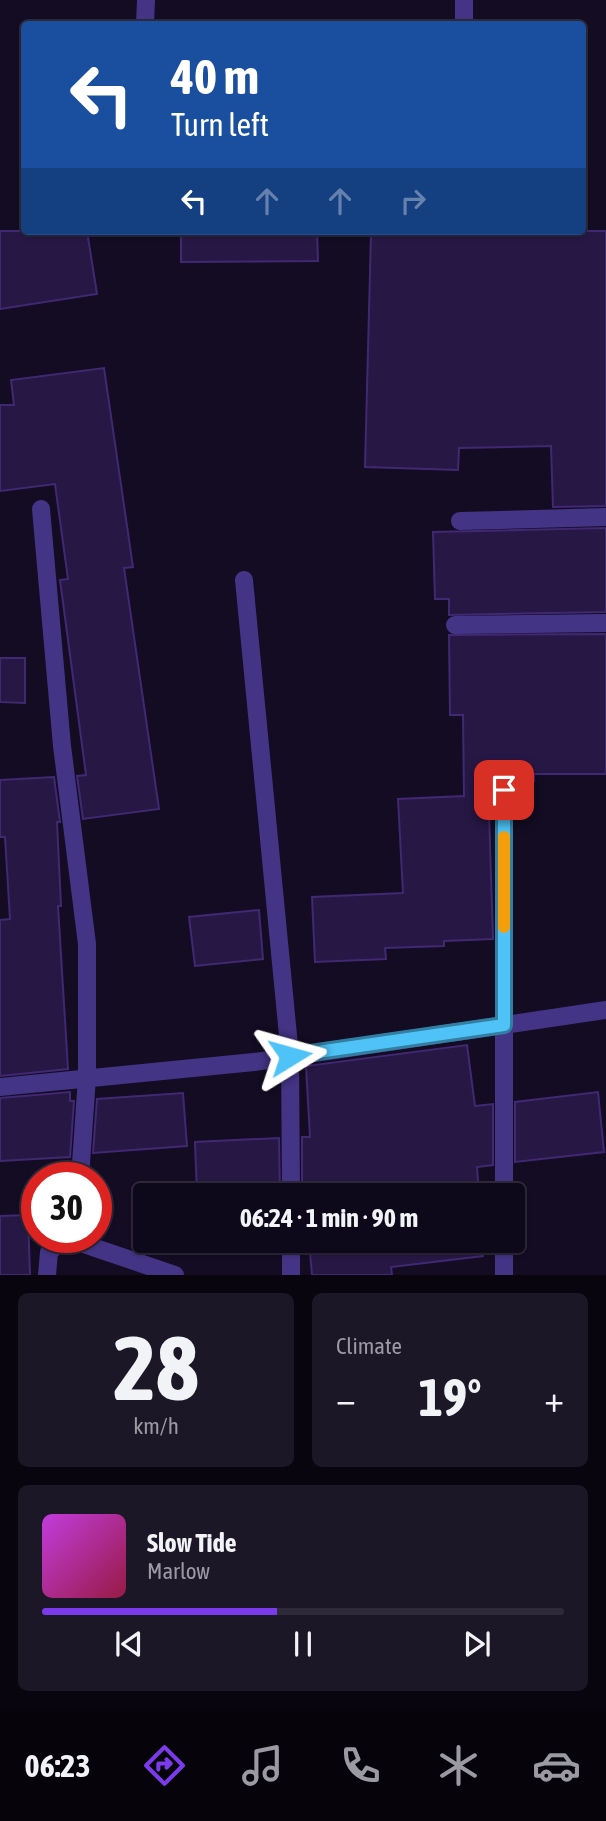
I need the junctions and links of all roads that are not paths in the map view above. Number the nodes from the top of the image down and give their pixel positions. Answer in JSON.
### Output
{"nodes":[{"id":1,"x":146,"y":0,"type":"edge"},
{"id":2,"x":464,"y":0,"type":"edge"},
{"id":3,"x":145,"y":21,"type":"edge"},
{"id":4,"x":464,"y":21,"type":"edge"},
{"id":5,"x":41,"y":509,"type":"dead end"},
{"id":6,"x":606,"y":517,"type":"edge"},
{"id":7,"x":460,"y":520,"type":"dead end"},
{"id":8,"x":244,"y":580,"type":"dead end"},
{"id":9,"x":606,"y":623,"type":"edge"},
{"id":10,"x":455,"y":625,"type":"dead end"},
{"id":11,"x":504,"y":790,"type":"dead end"},
{"id":12,"x":606,"y":1010,"type":"edge"},
{"id":13,"x":504,"y":1025,"type":"junction"},
{"id":14,"x":290,"y":1056,"type":"junction"},
{"id":15,"x":87,"y":1077,"type":"junction"},
{"id":16,"x":0,"y":1087,"type":"edge"},
{"id":17,"x":81,"y":1162,"type":"edge"},
{"id":18,"x":291,"y":1183,"type":"edge"},
{"id":19,"x":504,"y":1183,"type":"edge"},
{"id":20,"x":112,"y":1252,"type":"edge"},
{"id":21,"x":49,"y":1253,"type":"edge"},
{"id":22,"x":291,"y":1253,"type":"edge"},
{"id":23,"x":504,"y":1253,"type":"edge"},
{"id":24,"x":47,"y":1275,"type":"edge"},
{"id":25,"x":175,"y":1275,"type":"edge"},
{"id":26,"x":291,"y":1275,"type":"edge"},
{"id":27,"x":503,"y":1275,"type":"edge"}],
"edges":[{"from":1,"to":3,"type":"street"},
{"from":2,"to":4,"type":"street"},
{"from":5,"to":15,"type":"street"},
{"from":6,"to":7,"type":"street"},
{"from":8,"to":14,"type":"street"},
{"from":9,"to":10,"type":"street"},
{"from":11,"to":13,"type":"street"},
{"from":12,"to":13,"type":"street"},
{"from":13,"to":14,"type":"street"},
{"from":13,"to":19,"type":"street"},
{"from":14,"to":15,"type":"street"},
{"from":14,"to":18,"type":"street"},
{"from":15,"to":16,"type":"street"},
{"from":15,"to":17,"type":"street"},
{"from":20,"to":25,"type":"street"},
{"from":21,"to":24,"type":"street"},
{"from":22,"to":26,"type":"street"},
{"from":23,"to":27,"type":"street"}]}
